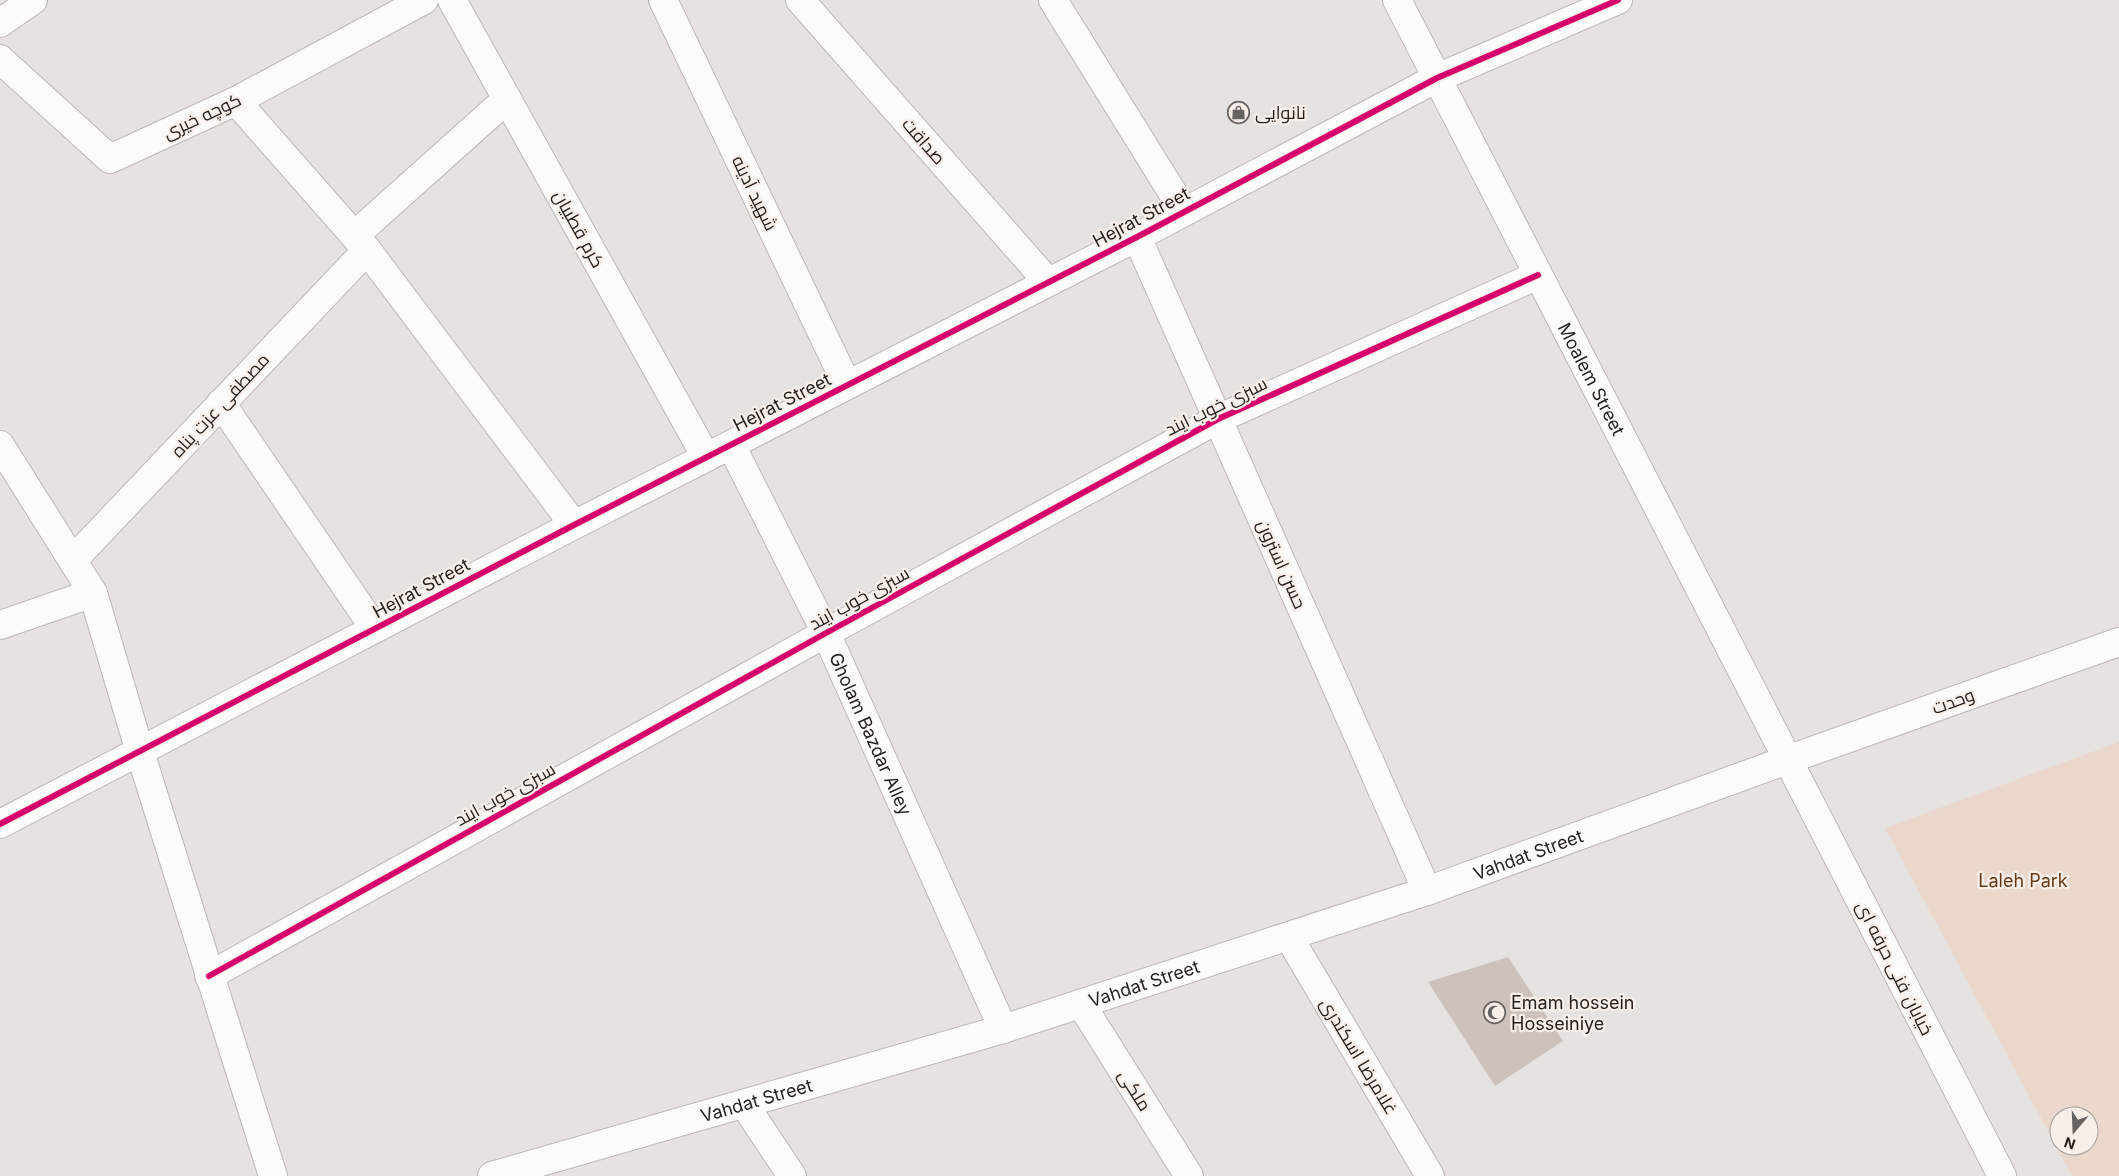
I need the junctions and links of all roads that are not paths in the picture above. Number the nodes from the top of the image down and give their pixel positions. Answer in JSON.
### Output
{"nodes":[{"id":1,"x":33,"y":0,"type":"edge"},
{"id":2,"x":424,"y":0,"type":"edge"},
{"id":3,"x":452,"y":0,"type":"edge"},
{"id":4,"x":663,"y":0,"type":"edge"},
{"id":5,"x":800,"y":0,"type":"edge"},
{"id":6,"x":1053,"y":0,"type":"edge"},
{"id":7,"x":1396,"y":0,"type":"edge"},
{"id":8,"x":1618,"y":0,"type":"edge"},
{"id":9,"x":0,"y":23,"type":"edge"},
{"id":10,"x":0,"y":59,"type":"edge"},
{"id":11,"x":1437,"y":78,"type":"junction"},
{"id":12,"x":507,"y":99,"type":"junction"},
{"id":13,"x":236,"y":101,"type":"junction"},
{"id":14,"x":1184,"y":211,"type":"junction"},
{"id":15,"x":1137,"y":237,"type":"junction"},
{"id":16,"x":361,"y":242,"type":"junction"},
{"id":17,"x":1538,"y":275,"type":"junction"},
{"id":18,"x":1048,"y":282,"type":"junction"},
{"id":19,"x":847,"y":385,"type":"junction"},
{"id":20,"x":221,"y":403,"type":"junction"},
{"id":21,"x":1218,"y":419,"type":"junction"},
{"id":22,"x":0,"y":445,"type":"edge"},
{"id":23,"x":730,"y":445,"type":"junction"},
{"id":24,"x":706,"y":457,"type":"junction"},
{"id":25,"x":574,"y":525,"type":"junction"},
{"id":26,"x":73,"y":560,"type":"junction"},
{"id":27,"x":93,"y":593,"type":"junction"},
{"id":28,"x":0,"y":625,"type":"edge"},
{"id":29,"x":375,"y":629,"type":"junction"},
{"id":30,"x":826,"y":633,"type":"junction"},
{"id":31,"x":2119,"y":642,"type":"edge"},
{"id":32,"x":140,"y":752,"type":"junction"},
{"id":33,"x":1787,"y":760,"type":"junction"},
{"id":34,"x":0,"y":824,"type":"edge"},
{"id":35,"x":1427,"y":891,"type":"junction"},
{"id":36,"x":1289,"y":936,"type":"junction"},
{"id":37,"x":210,"y":976,"type":"junction"},
{"id":38,"x":1081,"y":1004,"type":"junction"},
{"id":39,"x":1002,"y":1029,"type":"junction"},
{"id":40,"x":744,"y":1104,"type":"junction"},
{"id":41,"x":273,"y":1176,"type":"edge"},
{"id":42,"x":494,"y":1176,"type":"edge"},
{"id":43,"x":792,"y":1176,"type":"edge"},
{"id":44,"x":1189,"y":1176,"type":"edge"},
{"id":45,"x":1430,"y":1176,"type":"edge"},
{"id":46,"x":2002,"y":1176,"type":"edge"}],
"edges":[{"from":1,"to":9,"type":"street"},
{"from":2,"to":13,"type":"street","name":"کوچه خیری"},
{"from":3,"to":12,"type":"street","name":"کرم قطبیان"},
{"from":4,"to":19,"type":"street","name":"شهید آدینه"},
{"from":5,"to":18,"type":"street","name":"صداقت"},
{"from":6,"to":14,"type":"street"},
{"from":7,"to":11,"type":"street","name":"Moalem Street"},
{"from":8,"to":11,"type":"street","name":"Hejrat Street"},
{"from":10,"to":13,"type":"street","name":"کوچه خیری"},
{"from":11,"to":14,"type":"street","name":"Hejrat Street"},
{"from":11,"to":17,"type":"street","name":"Moalem Street"},
{"from":12,"to":16,"type":"street","name":"مصطفی عزت پناه"},
{"from":12,"to":24,"type":"street","name":"کرم قطبیان"},
{"from":13,"to":16,"type":"street"},
{"from":14,"to":15,"type":"street","name":"Hejrat Street"},
{"from":15,"to":18,"type":"street","name":"Hejrat Street"},
{"from":15,"to":21,"type":"street","name":"حسن استرون"},
{"from":16,"to":20,"type":"street","name":"مصطفی عزت پناه"},
{"from":16,"to":25,"type":"street"},
{"from":17,"to":21,"type":"street","name":"سبزی خوب ایند"},
{"from":17,"to":33,"type":"street","name":"Moalem Street"},
{"from":18,"to":19,"type":"street","name":"Hejrat Street"},
{"from":19,"to":23,"type":"street","name":"Hejrat Street"},
{"from":20,"to":26,"type":"street","name":"مصطفی عزت پناه"},
{"from":20,"to":29,"type":"street"},
{"from":21,"to":30,"type":"street","name":"سبزی خوب ایند"},
{"from":21,"to":35,"type":"street","name":"حسن استرون"},
{"from":22,"to":26,"type":"street"},
{"from":23,"to":24,"type":"street","name":"Hejrat Street"},
{"from":23,"to":30,"type":"street","name":"Gholam Bazdar Alley"},
{"from":24,"to":25,"type":"street","name":"Hejrat Street"},
{"from":25,"to":29,"type":"street","name":"Hejrat Street"},
{"from":26,"to":27,"type":"street"},
{"from":27,"to":28,"type":"street"},
{"from":27,"to":32,"type":"street"},
{"from":29,"to":32,"type":"street","name":"Hejrat Street"},
{"from":30,"to":37,"type":"street","name":"سبزی خوب ایند"},
{"from":30,"to":39,"type":"street","name":"Gholam Bazdar Alley"},
{"from":31,"to":33,"type":"street","name":"وحدت"},
{"from":32,"to":34,"type":"street","name":"Hejrat Street"},
{"from":32,"to":37,"type":"street"},
{"from":33,"to":35,"type":"street","name":"Vahdat Street"},
{"from":33,"to":46,"type":"street","name":"خیابان فنی حرفه ای"},
{"from":35,"to":36,"type":"street","name":"Vahdat Street"},
{"from":36,"to":38,"type":"street","name":"Vahdat Street"},
{"from":36,"to":45,"type":"street","name":"غلامرضا اسکندری"},
{"from":37,"to":41,"type":"street"},
{"from":38,"to":39,"type":"street","name":"Vahdat Street"},
{"from":38,"to":44,"type":"street","name":"ملکی"},
{"from":39,"to":40,"type":"street","name":"Vahdat Street"},
{"from":40,"to":42,"type":"street","name":"Vahdat Street"},
{"from":40,"to":43,"type":"street"}]}
